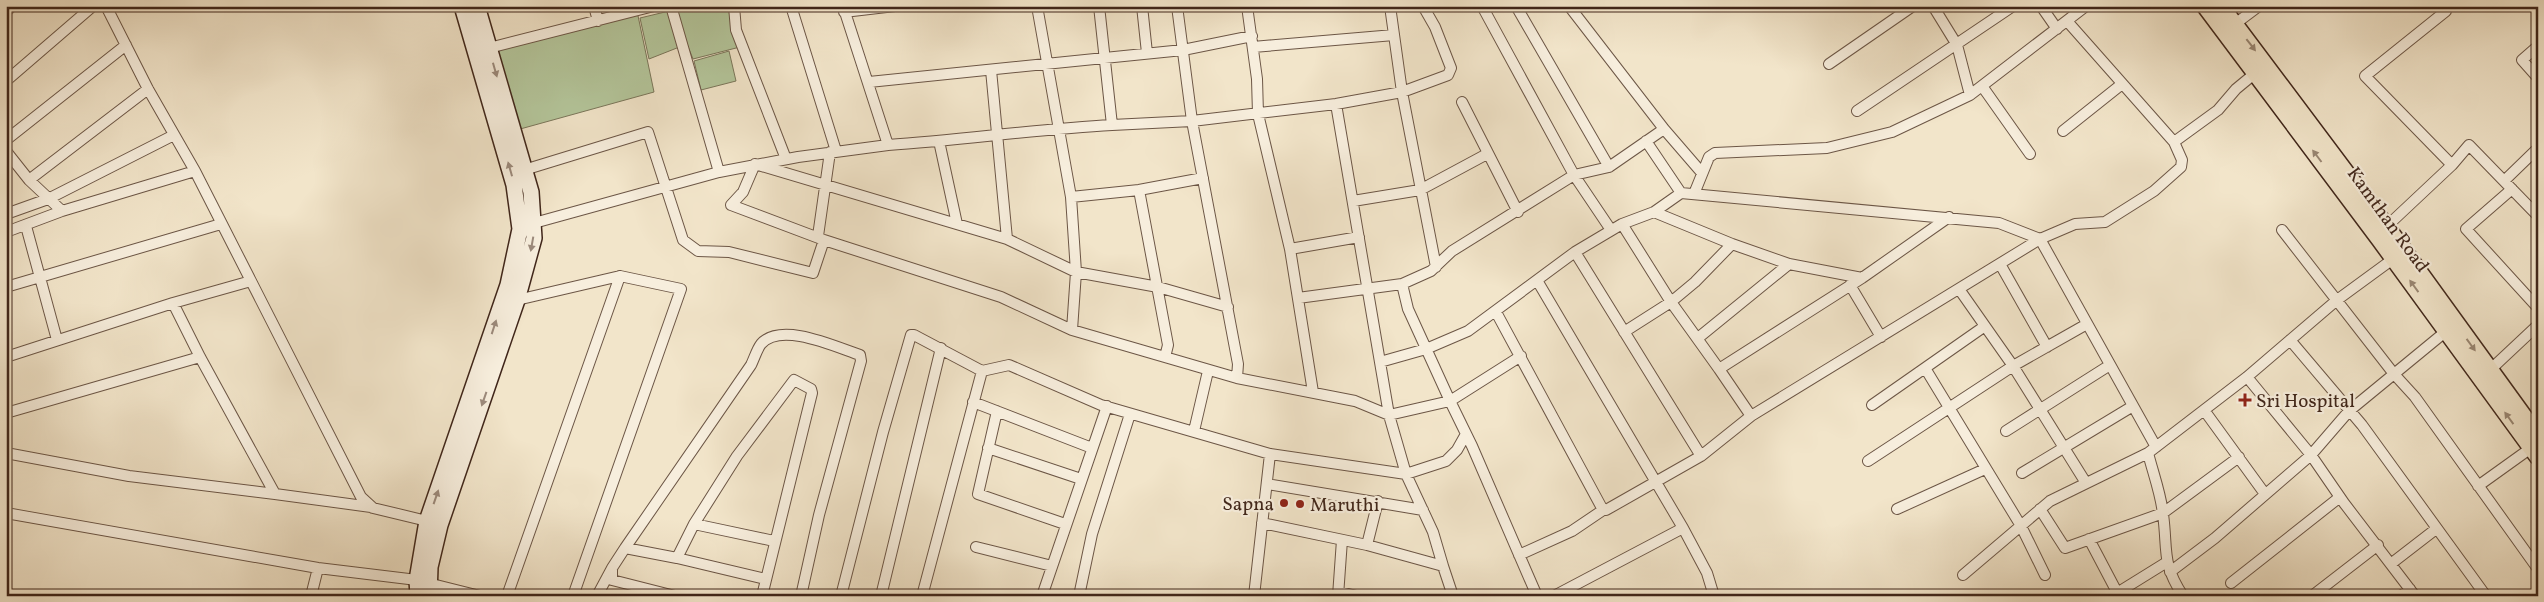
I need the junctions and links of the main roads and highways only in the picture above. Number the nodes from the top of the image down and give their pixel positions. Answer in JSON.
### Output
{"nodes":[{"id":1,"x":2205,"y":6,"type":"edge"},
{"id":2,"x":2221,"y":6,"type":"edge"},
{"id":3,"x":2260,"y":69,"type":"junction"},
{"id":4,"x":2451,"y":327,"type":"junction"},
{"id":5,"x":2533,"y":438,"type":"edge"}],
"edges":[{"from":1,"to":3,"type":"main road","name":"Kamthan Road"},
{"from":2,"to":3,"type":"main road","name":"Kamthan Road","one_way":true},
{"from":4,"to":3,"type":"main road","name":"Kamthan Road","one_way":true},
{"from":3,"to":4,"type":"main road","name":"Kamthan Road"},
{"from":5,"to":4,"type":"main road","name":"Kamthan Road","one_way":true},
{"from":4,"to":5,"type":"main road","name":"Kamthan Road","one_way":true}]}
